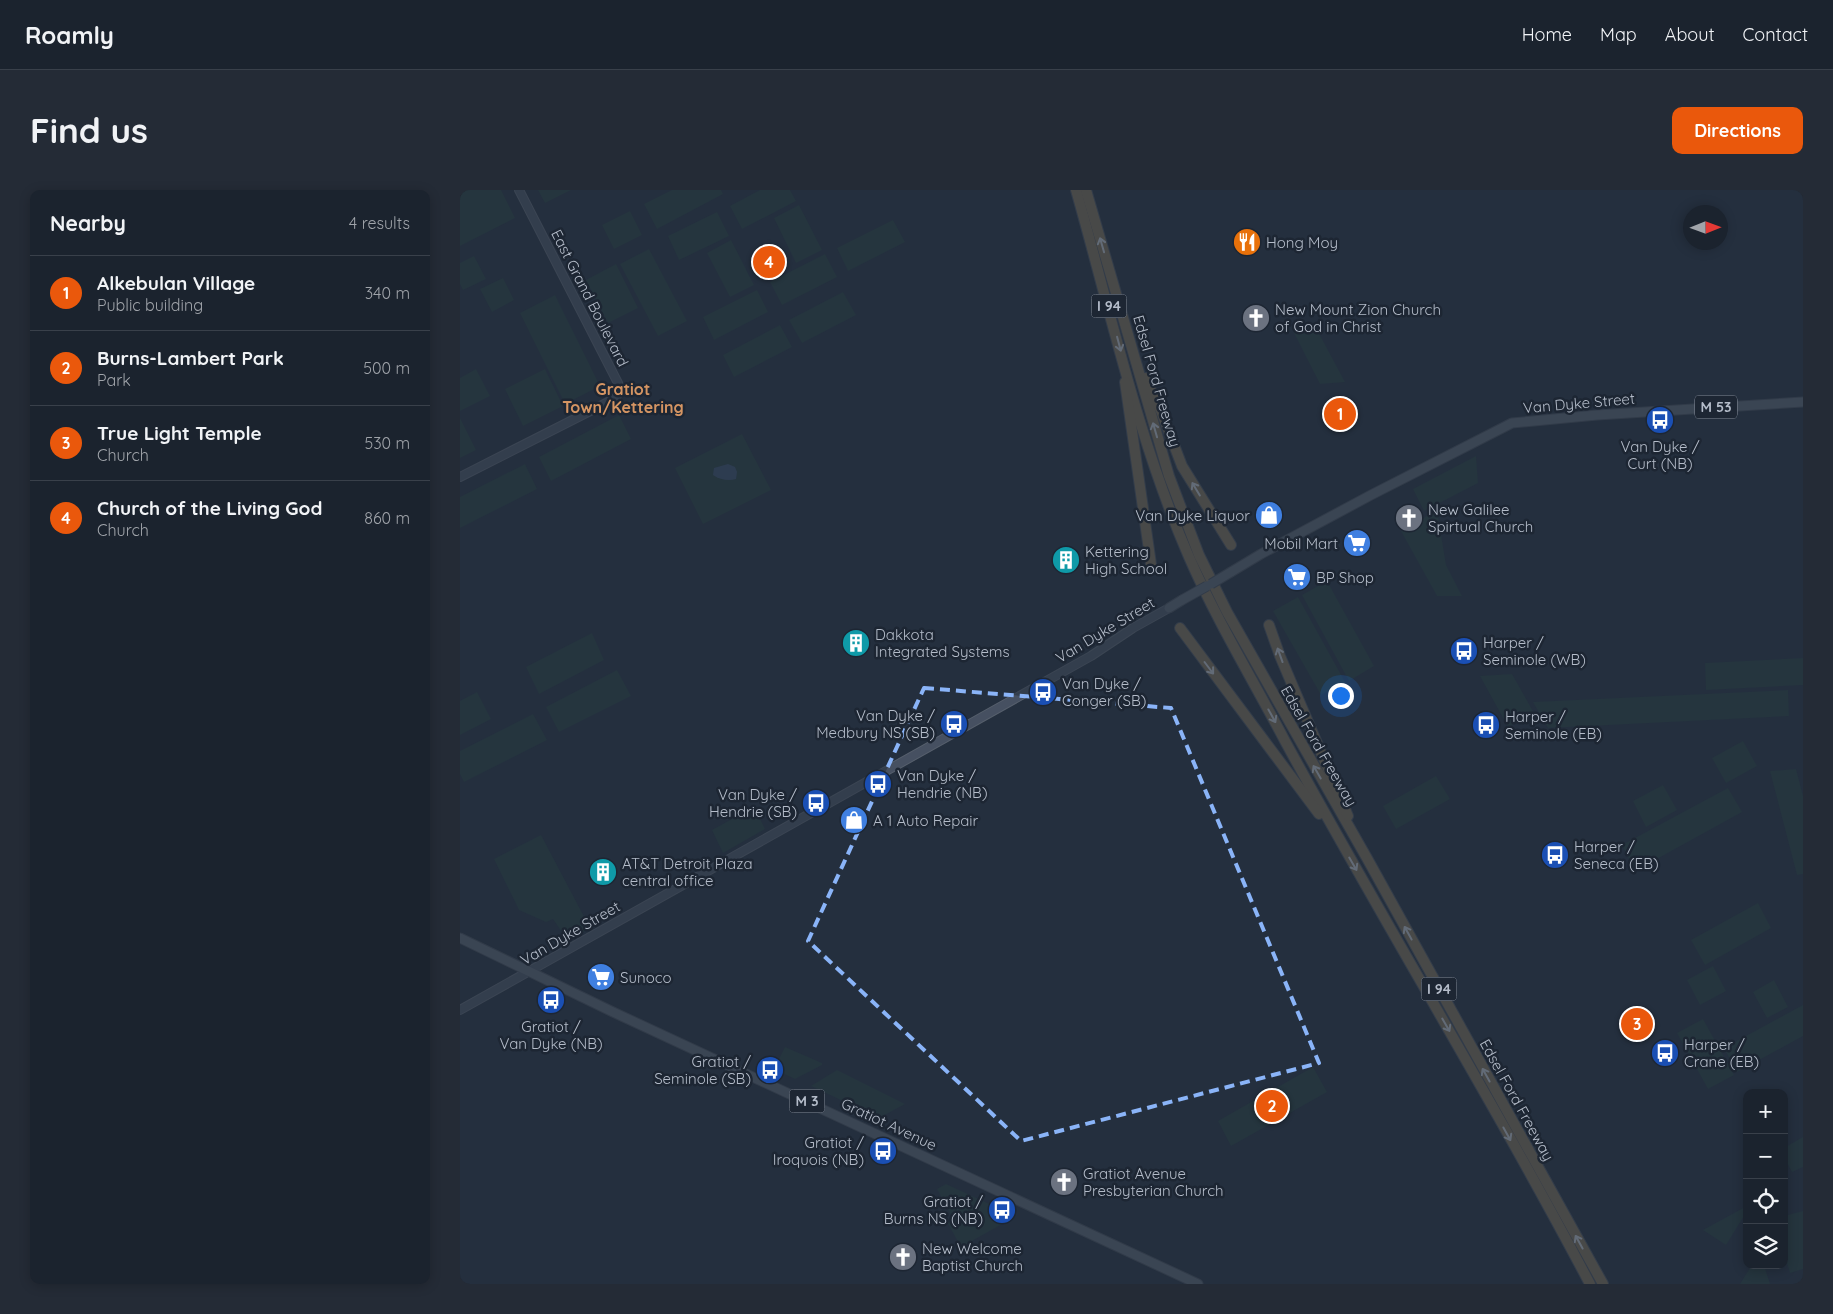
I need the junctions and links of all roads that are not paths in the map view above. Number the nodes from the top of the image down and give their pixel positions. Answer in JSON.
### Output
{"nodes":[{"id":1,"x":519,"y":190,"type":"edge"},
{"id":2,"x":1076,"y":190,"type":"edge"},
{"id":3,"x":1086,"y":190,"type":"edge"},
{"id":4,"x":1136,"y":359,"type":"junction"},
{"id":5,"x":1125,"y":366,"type":"junction"},
{"id":6,"x":1803,"y":402,"type":"edge"},
{"id":7,"x":460,"y":477,"type":"edge"},
{"id":8,"x":1231,"y":546,"type":"dead end"},
{"id":9,"x":1151,"y":564,"type":"dead end"},
{"id":10,"x":1169,"y":608,"type":"joint"},
{"id":11,"x":1269,"y":625,"type":"dead end"},
{"id":12,"x":1180,"y":628,"type":"dead end"},
{"id":13,"x":1337,"y":837,"type":"junction"},
{"id":14,"x":1368,"y":860,"type":"junction"},
{"id":15,"x":460,"y":938,"type":"edge"},
{"id":16,"x":530,"y":971,"type":"junction"},
{"id":17,"x":460,"y":1010,"type":"edge"},
{"id":18,"x":1198,"y":1284,"type":"edge"},
{"id":19,"x":1590,"y":1284,"type":"edge"},
{"id":20,"x":1603,"y":1284,"type":"edge"}],
"edges":[{"from":1,"to":7,"type":"main road","name":"East Grand Boulevard"},
{"from":2,"to":5,"type":"highway","name":"Edsel Ford Freeway","number":"I 94","one_way":true},
{"from":4,"to":3,"type":"highway","name":"Edsel Ford Freeway","number":"I 94","one_way":true},
{"from":8,"to":4,"type":"highway","one_way":true},
{"from":14,"to":4,"type":"highway","name":"Edsel Ford Freeway","number":"I 94","one_way":true},
{"from":5,"to":9,"type":"highway"},
{"from":5,"to":13,"type":"highway","name":"Edsel Ford Freeway","number":"I 94","one_way":true},
{"from":6,"to":10,"type":"main road","name":"Van Dyke Street","number":"M 53","bridge":true},
{"from":10,"to":16,"type":"main road","name":"Van Dyke Street","number":"M 53"},
{"from":14,"to":11,"type":"highway","one_way":true},
{"from":12,"to":13,"type":"highway","one_way":true},
{"from":13,"to":19,"type":"highway","name":"Edsel Ford Freeway","number":"I 94","one_way":true},
{"from":20,"to":14,"type":"highway","name":"Edsel Ford Freeway","number":"I 94","one_way":true},
{"from":15,"to":16,"type":"main road","name":"Gratiot Avenue","number":"M 3"},
{"from":16,"to":17,"type":"main road","name":"Van Dyke Street"},
{"from":16,"to":18,"type":"main road","name":"Gratiot Avenue","number":"M 3"}]}
